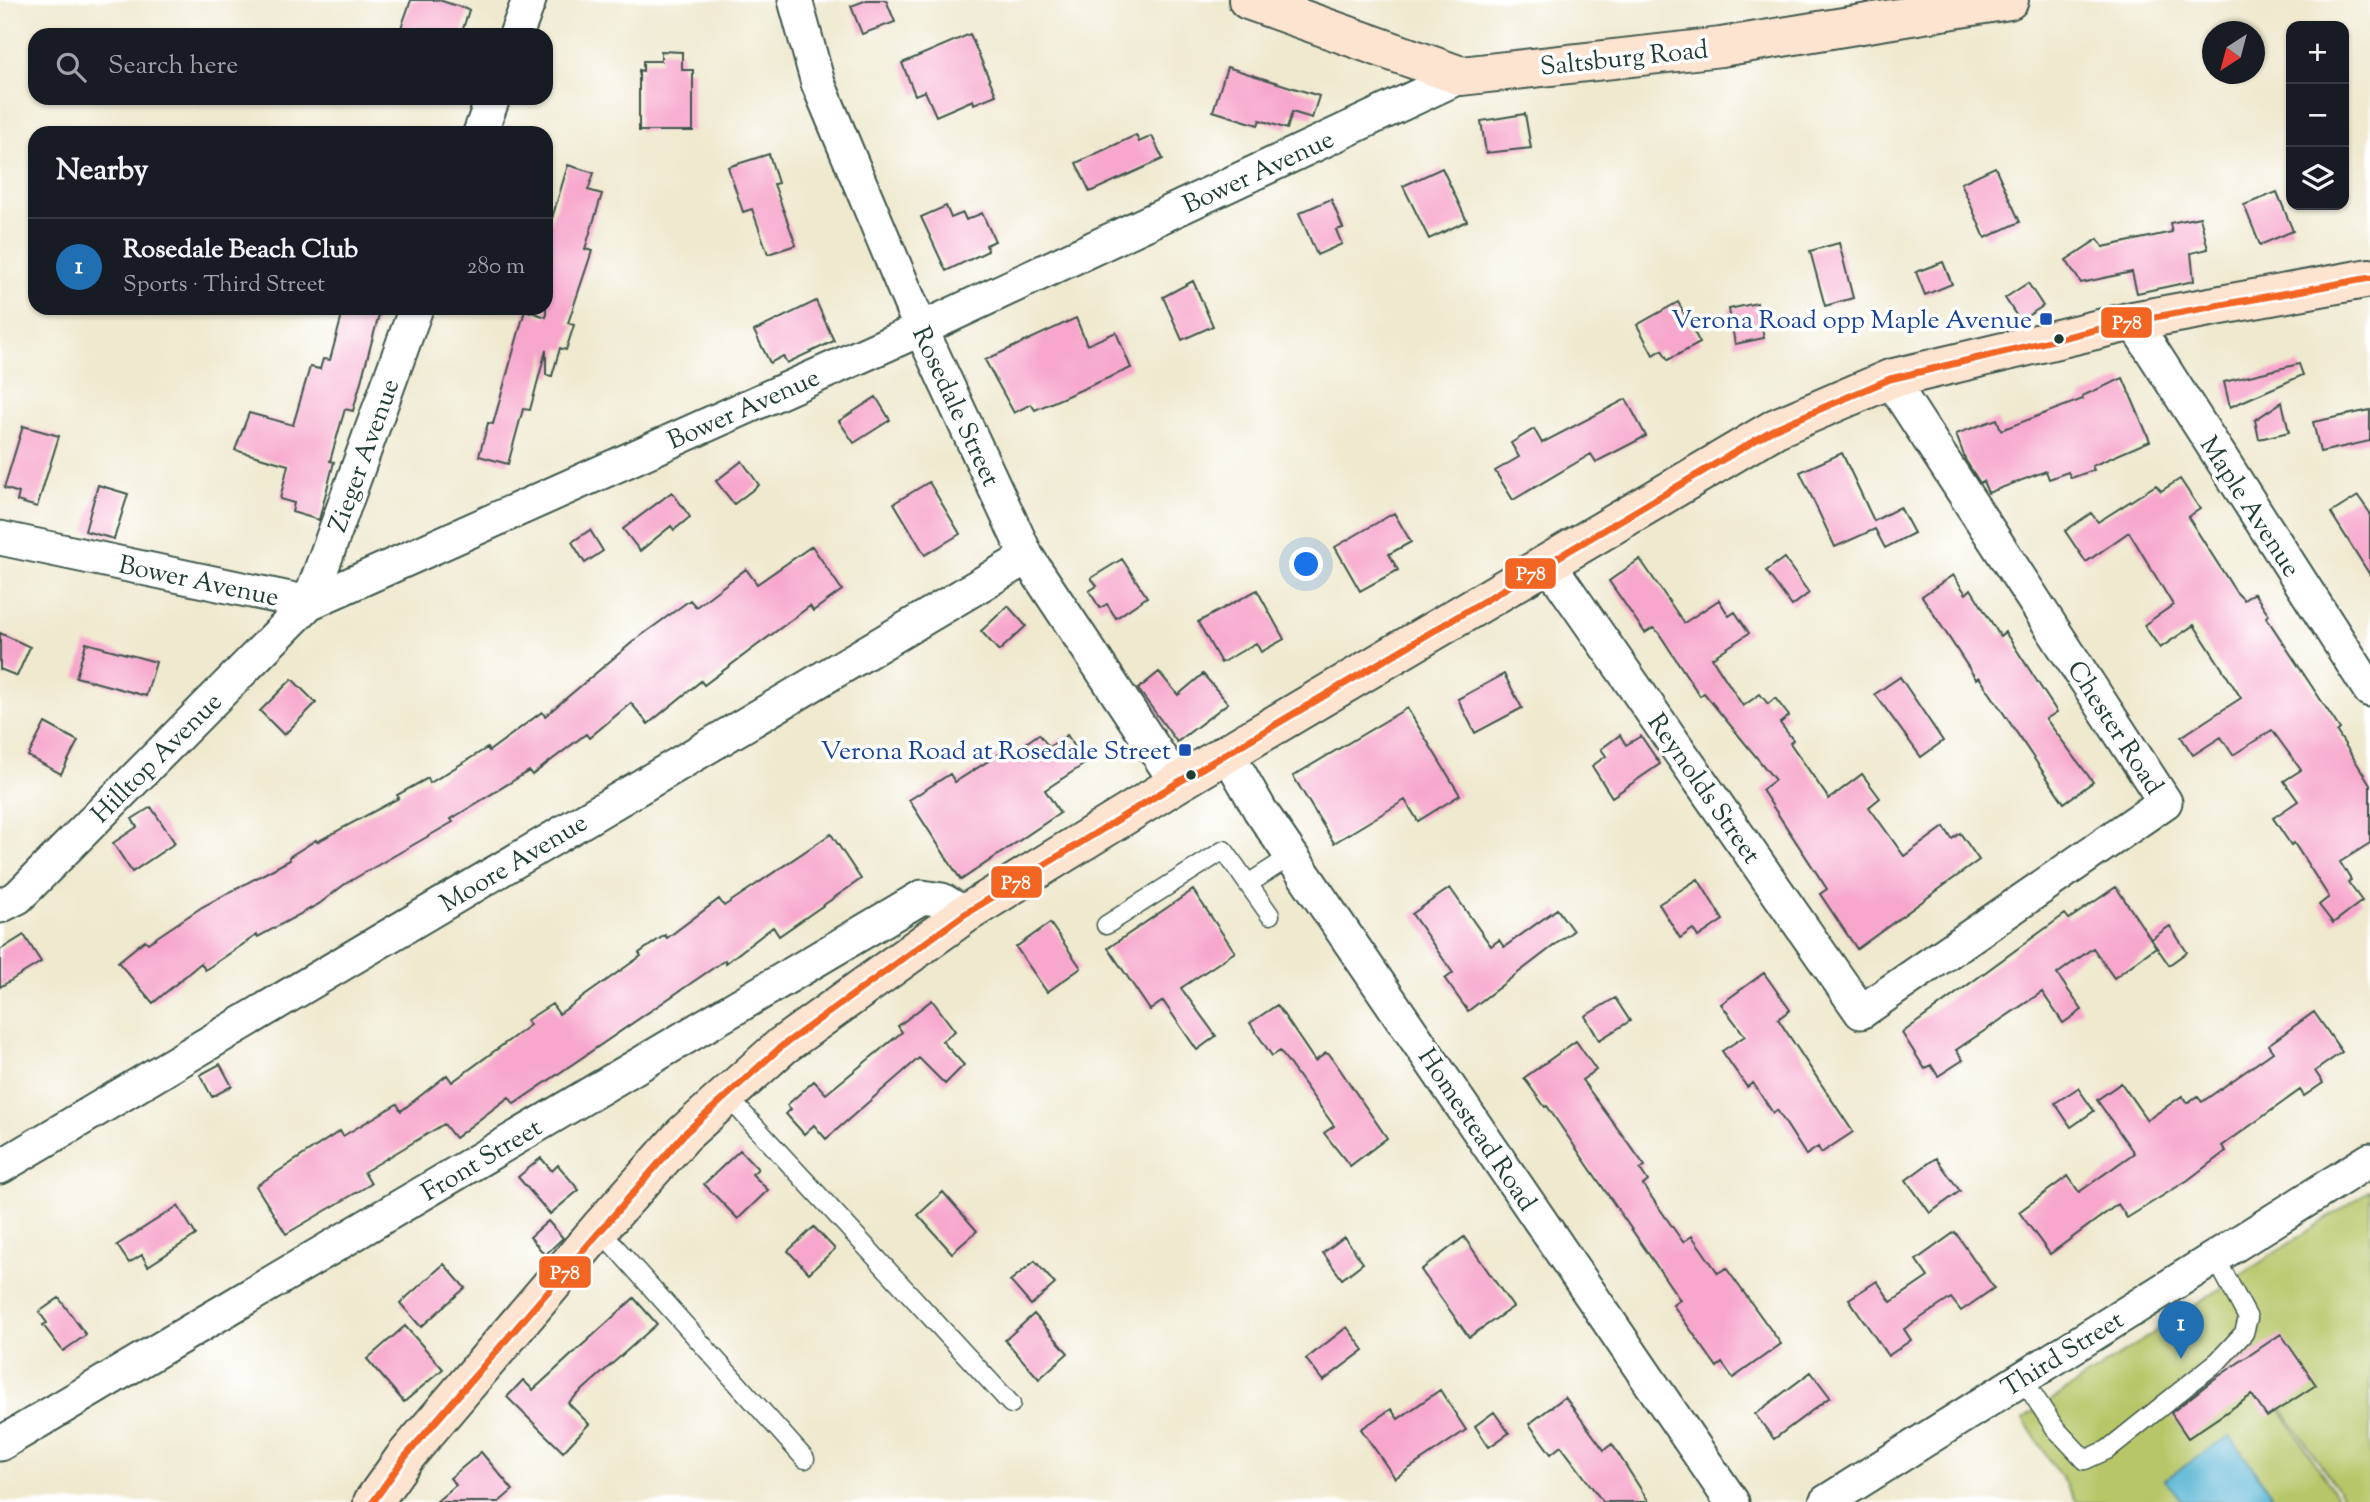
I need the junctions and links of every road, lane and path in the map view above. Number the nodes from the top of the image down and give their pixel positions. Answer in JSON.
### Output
{"nodes":[{"id":1,"x":529,"y":0,"type":"edge"},
{"id":2,"x":795,"y":0,"type":"edge"},
{"id":3,"x":1248,"y":0,"type":"edge"},
{"id":4,"x":2009,"y":0,"type":"edge"},
{"id":5,"x":519,"y":28,"type":"edge"},
{"id":6,"x":1461,"y":76,"type":"junction"},
{"id":7,"x":490,"y":105,"type":"edge"},
{"id":8,"x":483,"y":126,"type":"edge"},
{"id":9,"x":2370,"y":278,"type":"edge"},
{"id":10,"x":413,"y":315,"type":"edge"},
{"id":11,"x":2133,"y":321,"type":"junction"},
{"id":12,"x":921,"y":329,"type":"junction"},
{"id":13,"x":1890,"y":379,"type":"junction"},
{"id":14,"x":0,"y":538,"type":"edge"},
{"id":15,"x":1027,"y":556,"type":"junction"},
{"id":16,"x":1549,"y":564,"type":"junction"},
{"id":17,"x":309,"y":603,"type":"junction"},
{"id":18,"x":2370,"y":690,"type":"edge"},
{"id":19,"x":1228,"y":754,"type":"junction"},
{"id":20,"x":1177,"y":783,"type":"junction"},
{"id":21,"x":1291,"y":856,"type":"junction"},
{"id":22,"x":1248,"y":884,"type":"junction"},
{"id":23,"x":0,"y":906,"type":"edge"},
{"id":24,"x":965,"y":914,"type":"junction"},
{"id":25,"x":1270,"y":915,"type":"dead end"},
{"id":26,"x":1107,"y":925,"type":"dead end"},
{"id":27,"x":1861,"y":1012,"type":"joint"},
{"id":28,"x":727,"y":1096,"type":"junction"},
{"id":29,"x":2370,"y":1160,"type":"edge"},
{"id":30,"x":0,"y":1167,"type":"edge"},
{"id":31,"x":599,"y":1229,"type":"junction"},
{"id":32,"x":2215,"y":1257,"type":"junction"},
{"id":33,"x":2022,"y":1378,"type":"junction"},
{"id":34,"x":1011,"y":1404,"type":"dead end"},
{"id":35,"x":0,"y":1444,"type":"edge"},
{"id":36,"x":805,"y":1459,"type":"dead end"},
{"id":37,"x":373,"y":1502,"type":"edge"},
{"id":38,"x":1732,"y":1502,"type":"edge"},
{"id":39,"x":1826,"y":1502,"type":"edge"}],
"edges":[{"from":1,"to":5,"type":"street"},
{"from":2,"to":12,"type":"street","name":"Rosedale Street"},
{"from":3,"to":6,"type":"street","name":"Saltsburg Road"},
{"from":4,"to":6,"type":"street","name":"Saltsburg Road"},
{"from":6,"to":12,"type":"street","name":"Bower Avenue"},
{"from":7,"to":8,"type":"street"},
{"from":9,"to":11,"type":"street"},
{"from":10,"to":17,"type":"street","name":"Zieger Avenue"},
{"from":11,"to":13,"type":"street"},
{"from":11,"to":18,"type":"street","name":"Maple Avenue"},
{"from":12,"to":15,"type":"street","name":"Rosedale Street"},
{"from":12,"to":17,"type":"street","name":"Bower Avenue"},
{"from":13,"to":16,"type":"street"},
{"from":13,"to":27,"type":"street","name":"Chester Road"},
{"from":14,"to":17,"type":"street","name":"Bower Avenue"},
{"from":15,"to":20,"type":"street","name":"Rosedale Street"},
{"from":15,"to":30,"type":"street","name":"Moore Avenue"},
{"from":16,"to":19,"type":"street"},
{"from":16,"to":27,"type":"street","name":"Reynolds Street"},
{"from":17,"to":23,"type":"street","name":"Hilltop Avenue"},
{"from":19,"to":20,"type":"street"},
{"from":19,"to":21,"type":"street","name":"Homestead Road"},
{"from":20,"to":24,"type":"street"},
{"from":21,"to":22,"type":"lane"},
{"from":21,"to":38,"type":"street","name":"Homestead Road"},
{"from":22,"to":25,"type":"lane"},
{"from":22,"to":26,"type":"lane"},
{"from":24,"to":28,"type":"street"},
{"from":24,"to":35,"type":"street","name":"Front Street"},
{"from":28,"to":31,"type":"street"},
{"from":28,"to":34,"type":"lane"},
{"from":29,"to":32,"type":"street","name":"Third Street"},
{"from":31,"to":36,"type":"lane"},
{"from":31,"to":37,"type":"street"},
{"from":32,"to":33,"type":"street","name":"Third Street"},
{"from":32,"to":33,"type":"lane"},
{"from":33,"to":39,"type":"street","name":"Third Street"}]}
